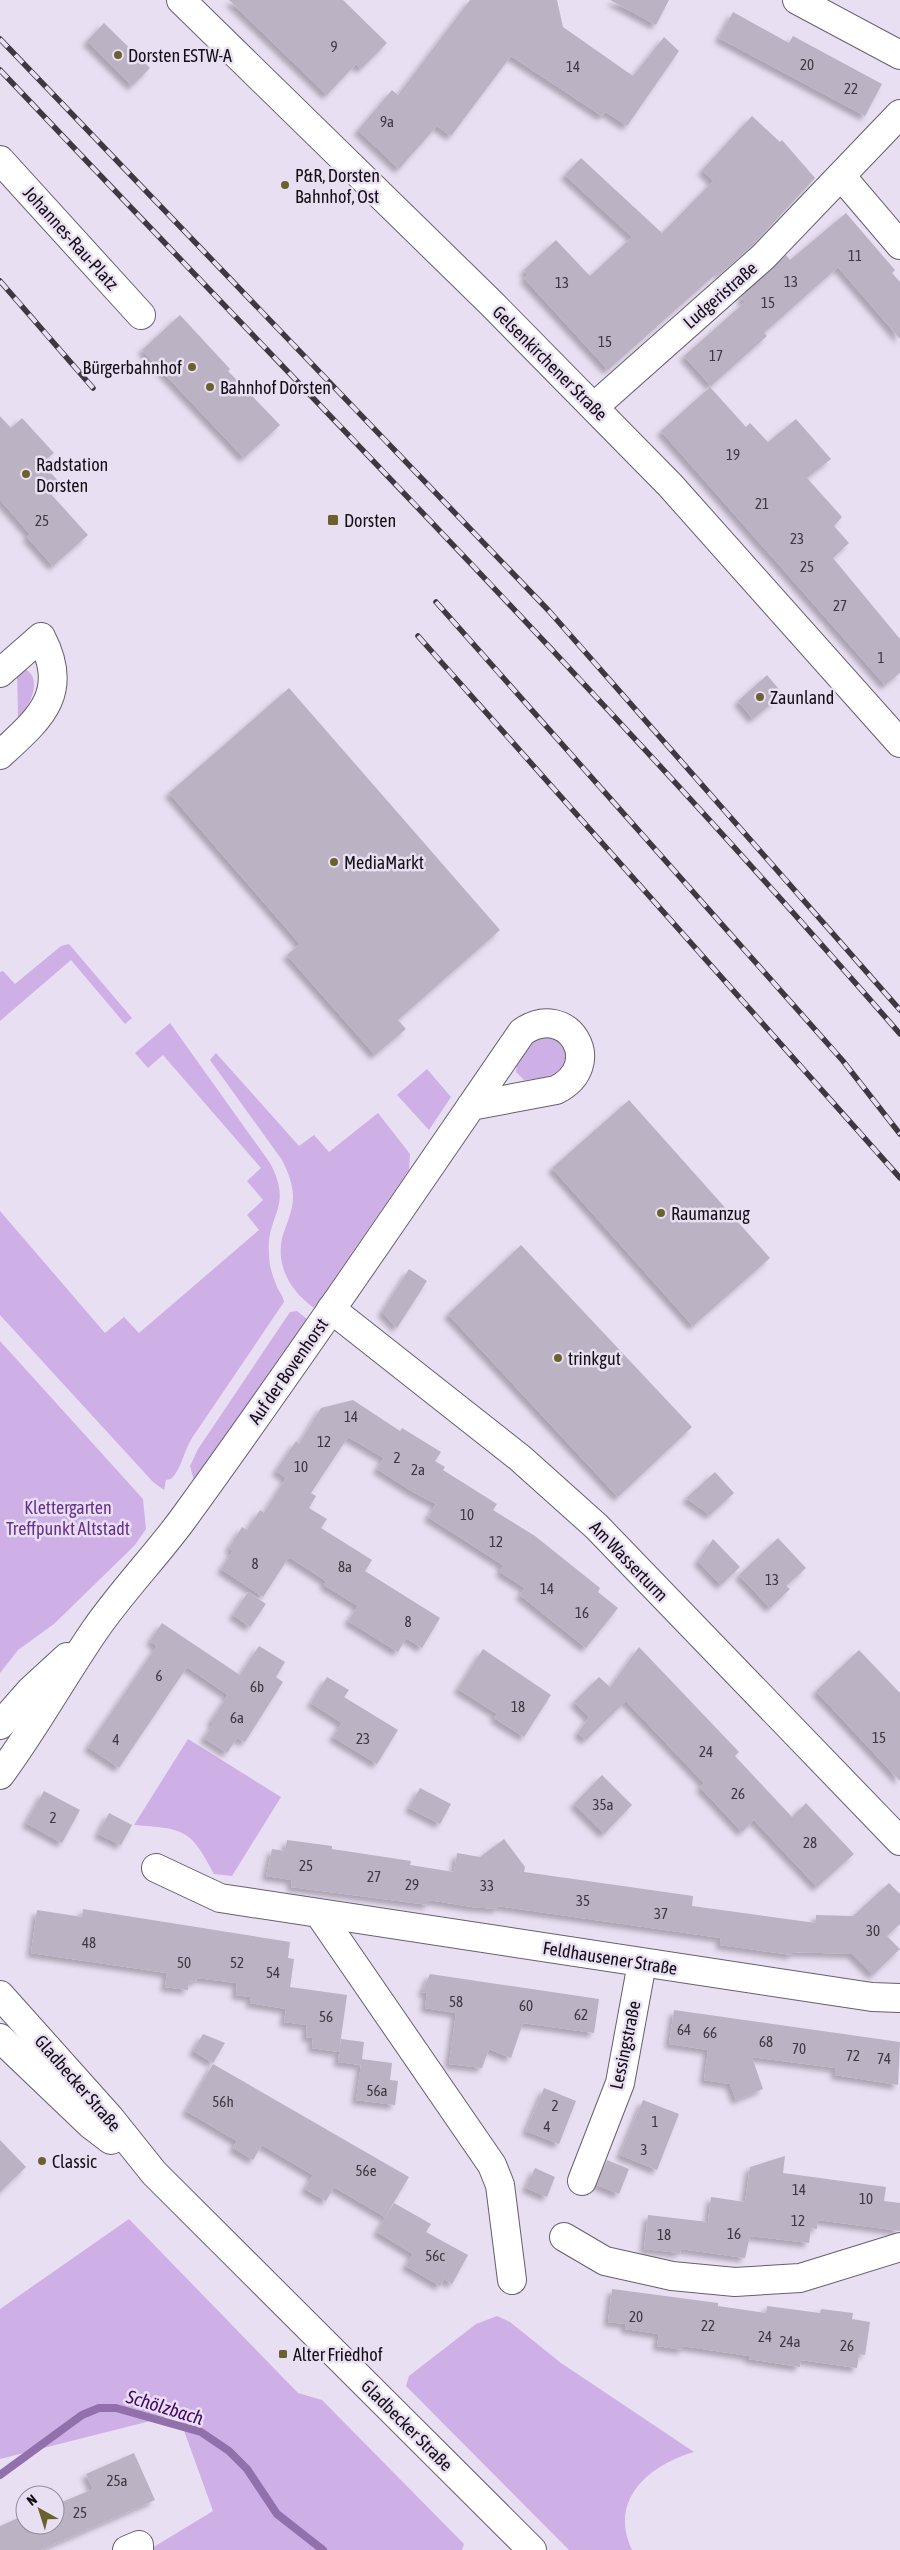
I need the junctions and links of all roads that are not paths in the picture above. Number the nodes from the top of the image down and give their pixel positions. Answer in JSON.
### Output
{"nodes":[{"id":1,"x":797,"y":0,"type":"edge"},
{"id":2,"x":191,"y":3,"type":"edge"},
{"id":3,"x":900,"y":55,"type":"edge"},
{"id":4,"x":900,"y":114,"type":"edge"},
{"id":5,"x":0,"y":160,"type":"edge"},
{"id":6,"x":842,"y":177,"type":"junction"},
{"id":7,"x":900,"y":246,"type":"edge"},
{"id":8,"x":141,"y":315,"type":"dead end"},
{"id":9,"x":594,"y":407,"type":"junction"},
{"id":10,"x":0,"y":673,"type":"edge"},
{"id":11,"x":896,"y":730,"type":"edge"},
{"id":12,"x":0,"y":755,"type":"edge"},
{"id":13,"x":471,"y":1106,"type":"dead end"},
{"id":14,"x":331,"y":1309,"type":"junction"},
{"id":15,"x":95,"y":1630,"type":"junction"},
{"id":16,"x":0,"y":1725,"type":"edge"},
{"id":17,"x":0,"y":1775,"type":"edge"},
{"id":18,"x":900,"y":1841,"type":"edge"},
{"id":19,"x":156,"y":1868,"type":"dead end"},
{"id":20,"x":320,"y":1914,"type":"junction"},
{"id":21,"x":642,"y":1963,"type":"junction"},
{"id":22,"x":0,"y":1995,"type":"edge"},
{"id":23,"x":900,"y":1998,"type":"edge"},
{"id":24,"x":0,"y":2038,"type":"edge"},
{"id":25,"x":154,"y":2173,"type":"junction"},
{"id":26,"x":582,"y":2181,"type":"dead end"},
{"id":27,"x":564,"y":2238,"type":"dead end"},
{"id":28,"x":900,"y":2247,"type":"edge"},
{"id":29,"x":512,"y":2280,"type":"dead end"},
{"id":30,"x":532,"y":2550,"type":"edge"}],
"edges":[{"from":1,"to":3,"type":"street"},
{"from":2,"to":9,"type":"street","name":"Gelsenkirchener Straße"},
{"from":4,"to":6,"type":"street","name":"Ludgeristraße"},
{"from":5,"to":8,"type":"street","name":"Johannes-Rau-Platz"},
{"from":6,"to":7,"type":"street"},
{"from":6,"to":9,"type":"street","name":"Ludgeristraße"},
{"from":9,"to":11,"type":"street","name":"Gelsenkirchener Straße"},
{"from":10,"to":12,"type":"street"},
{"from":13,"to":14,"type":"street","name":"Auf der Bovenhorst"},
{"from":14,"to":15,"type":"street","name":"Auf der Bovenhorst"},
{"from":14,"to":18,"type":"street","name":"Am Wasserturm"},
{"from":15,"to":16,"type":"street","name":"Auf der Bovenhorst"},
{"from":15,"to":17,"type":"street","name":"Auf der Bovenhorst"},
{"from":19,"to":20,"type":"street","name":"Feldhausener Straße"},
{"from":20,"to":21,"type":"street","name":"Feldhausener Straße"},
{"from":20,"to":29,"type":"street"},
{"from":21,"to":23,"type":"street","name":"Feldhausener Straße"},
{"from":21,"to":26,"type":"street","name":"Lessingstraße"},
{"from":22,"to":25,"type":"street","name":"Gladbecker Straße"},
{"from":24,"to":25,"type":"street","name":"Gladbecker Straße"},
{"from":25,"to":30,"type":"street","name":"Gladbecker Straße"},
{"from":27,"to":28,"type":"street"}]}
